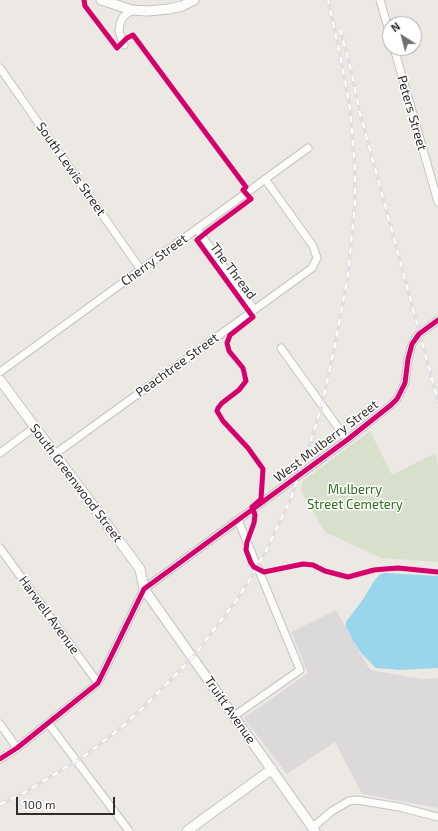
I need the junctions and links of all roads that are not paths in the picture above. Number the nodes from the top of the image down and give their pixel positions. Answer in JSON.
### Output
{"nodes":[{"id":1,"x":101,"y":0,"type":"edge"},
{"id":2,"x":194,"y":0,"type":"edge"},
{"id":3,"x":380,"y":0,"type":"edge"},
{"id":4,"x":132,"y":10,"type":"junction"},
{"id":5,"x":384,"y":16,"type":"edge"},
{"id":6,"x":124,"y":45,"type":"dead end"},
{"id":7,"x":396,"y":56,"type":"edge"},
{"id":8,"x":1,"y":70,"type":"edge"},
{"id":9,"x":308,"y":148,"type":"dead end"},
{"id":10,"x":266,"y":179,"type":"junction"},
{"id":11,"x":438,"y":202,"type":"edge"},
{"id":12,"x":197,"y":228,"type":"junction"},
{"id":13,"x":141,"y":270,"type":"junction"},
{"id":14,"x":254,"y":309,"type":"junction"},
{"id":15,"x":438,"y":320,"type":"edge"},
{"id":16,"x":280,"y":348,"type":"dead end"},
{"id":17,"x":0,"y":372,"type":"edge"},
{"id":18,"x":0,"y":380,"type":"edge"},
{"id":19,"x":35,"y":427,"type":"junction"},
{"id":20,"x":347,"y":440,"type":"junction"},
{"id":21,"x":0,"y":453,"type":"edge"},
{"id":22,"x":55,"y":454,"type":"junction"},
{"id":23,"x":238,"y":520,"type":"junction"},
{"id":24,"x":0,"y":548,"type":"edge"},
{"id":25,"x":144,"y":589,"type":"junction"},
{"id":26,"x":98,"y":683,"type":"junction"},
{"id":27,"x":234,"y":716,"type":"junction"},
{"id":28,"x":48,"y":723,"type":"junction"},
{"id":29,"x":0,"y":724,"type":"edge"},
{"id":30,"x":17,"y":748,"type":"junction"},
{"id":31,"x":0,"y":760,"type":"edge"},
{"id":32,"x":272,"y":769,"type":"junction"},
{"id":33,"x":438,"y":817,"type":"edge"},
{"id":34,"x":313,"y":830,"type":"edge"},
{"id":35,"x":129,"y":831,"type":"edge"},
{"id":36,"x":187,"y":831,"type":"edge"}],
"edges":[{"from":1,"to":4,"type":"street"},
{"from":2,"to":4,"type":"street"},
{"from":3,"to":5,"type":"street"},
{"from":4,"to":6,"type":"street"},
{"from":7,"to":11,"type":"street","name":"Peters Street"},
{"from":8,"to":13,"type":"street","name":"South Lewis Street"},
{"from":9,"to":10,"type":"street","name":"Cherry Street"},
{"from":10,"to":12,"type":"street","name":"Cherry Street"},
{"from":10,"to":14,"type":"street","name":"Peachtree Street"},
{"from":12,"to":13,"type":"street","name":"Cherry Street"},
{"from":12,"to":14,"type":"street"},
{"from":13,"to":17,"type":"street","name":"Cherry Street"},
{"from":14,"to":22,"type":"street","name":"Peachtree Street"},
{"from":15,"to":20,"type":"street","name":"West Mulberry Street"},
{"from":16,"to":20,"type":"street"},
{"from":18,"to":19,"type":"street","name":"South Greenwood Street"},
{"from":19,"to":21,"type":"street"},
{"from":19,"to":22,"type":"street","name":"South Greenwood Street"},
{"from":20,"to":23,"type":"street","name":"West Mulberry Street"},
{"from":22,"to":25,"type":"street","name":"South Greenwood Street"},
{"from":23,"to":25,"type":"street","name":"West Mulberry Street"},
{"from":23,"to":27,"type":"street"},
{"from":24,"to":26,"type":"street","name":"Harwell Avenue"},
{"from":25,"to":26,"type":"street","name":"West Mulberry Street"},
{"from":25,"to":27,"type":"street","name":"Truitt Avenue"},
{"from":26,"to":28,"type":"street","name":"West Mulberry Street"},
{"from":27,"to":32,"type":"street","name":"Truitt Avenue"},
{"from":28,"to":30,"type":"street","name":"West Mulberry Street"},
{"from":28,"to":35,"type":"street"},
{"from":29,"to":30,"type":"street"},
{"from":30,"to":31,"type":"street","name":"West Mulberry Street"},
{"from":32,"to":34,"type":"street","name":"Truitt Avenue"},
{"from":32,"to":36,"type":"street"},
{"from":33,"to":34,"type":"street"}]}
